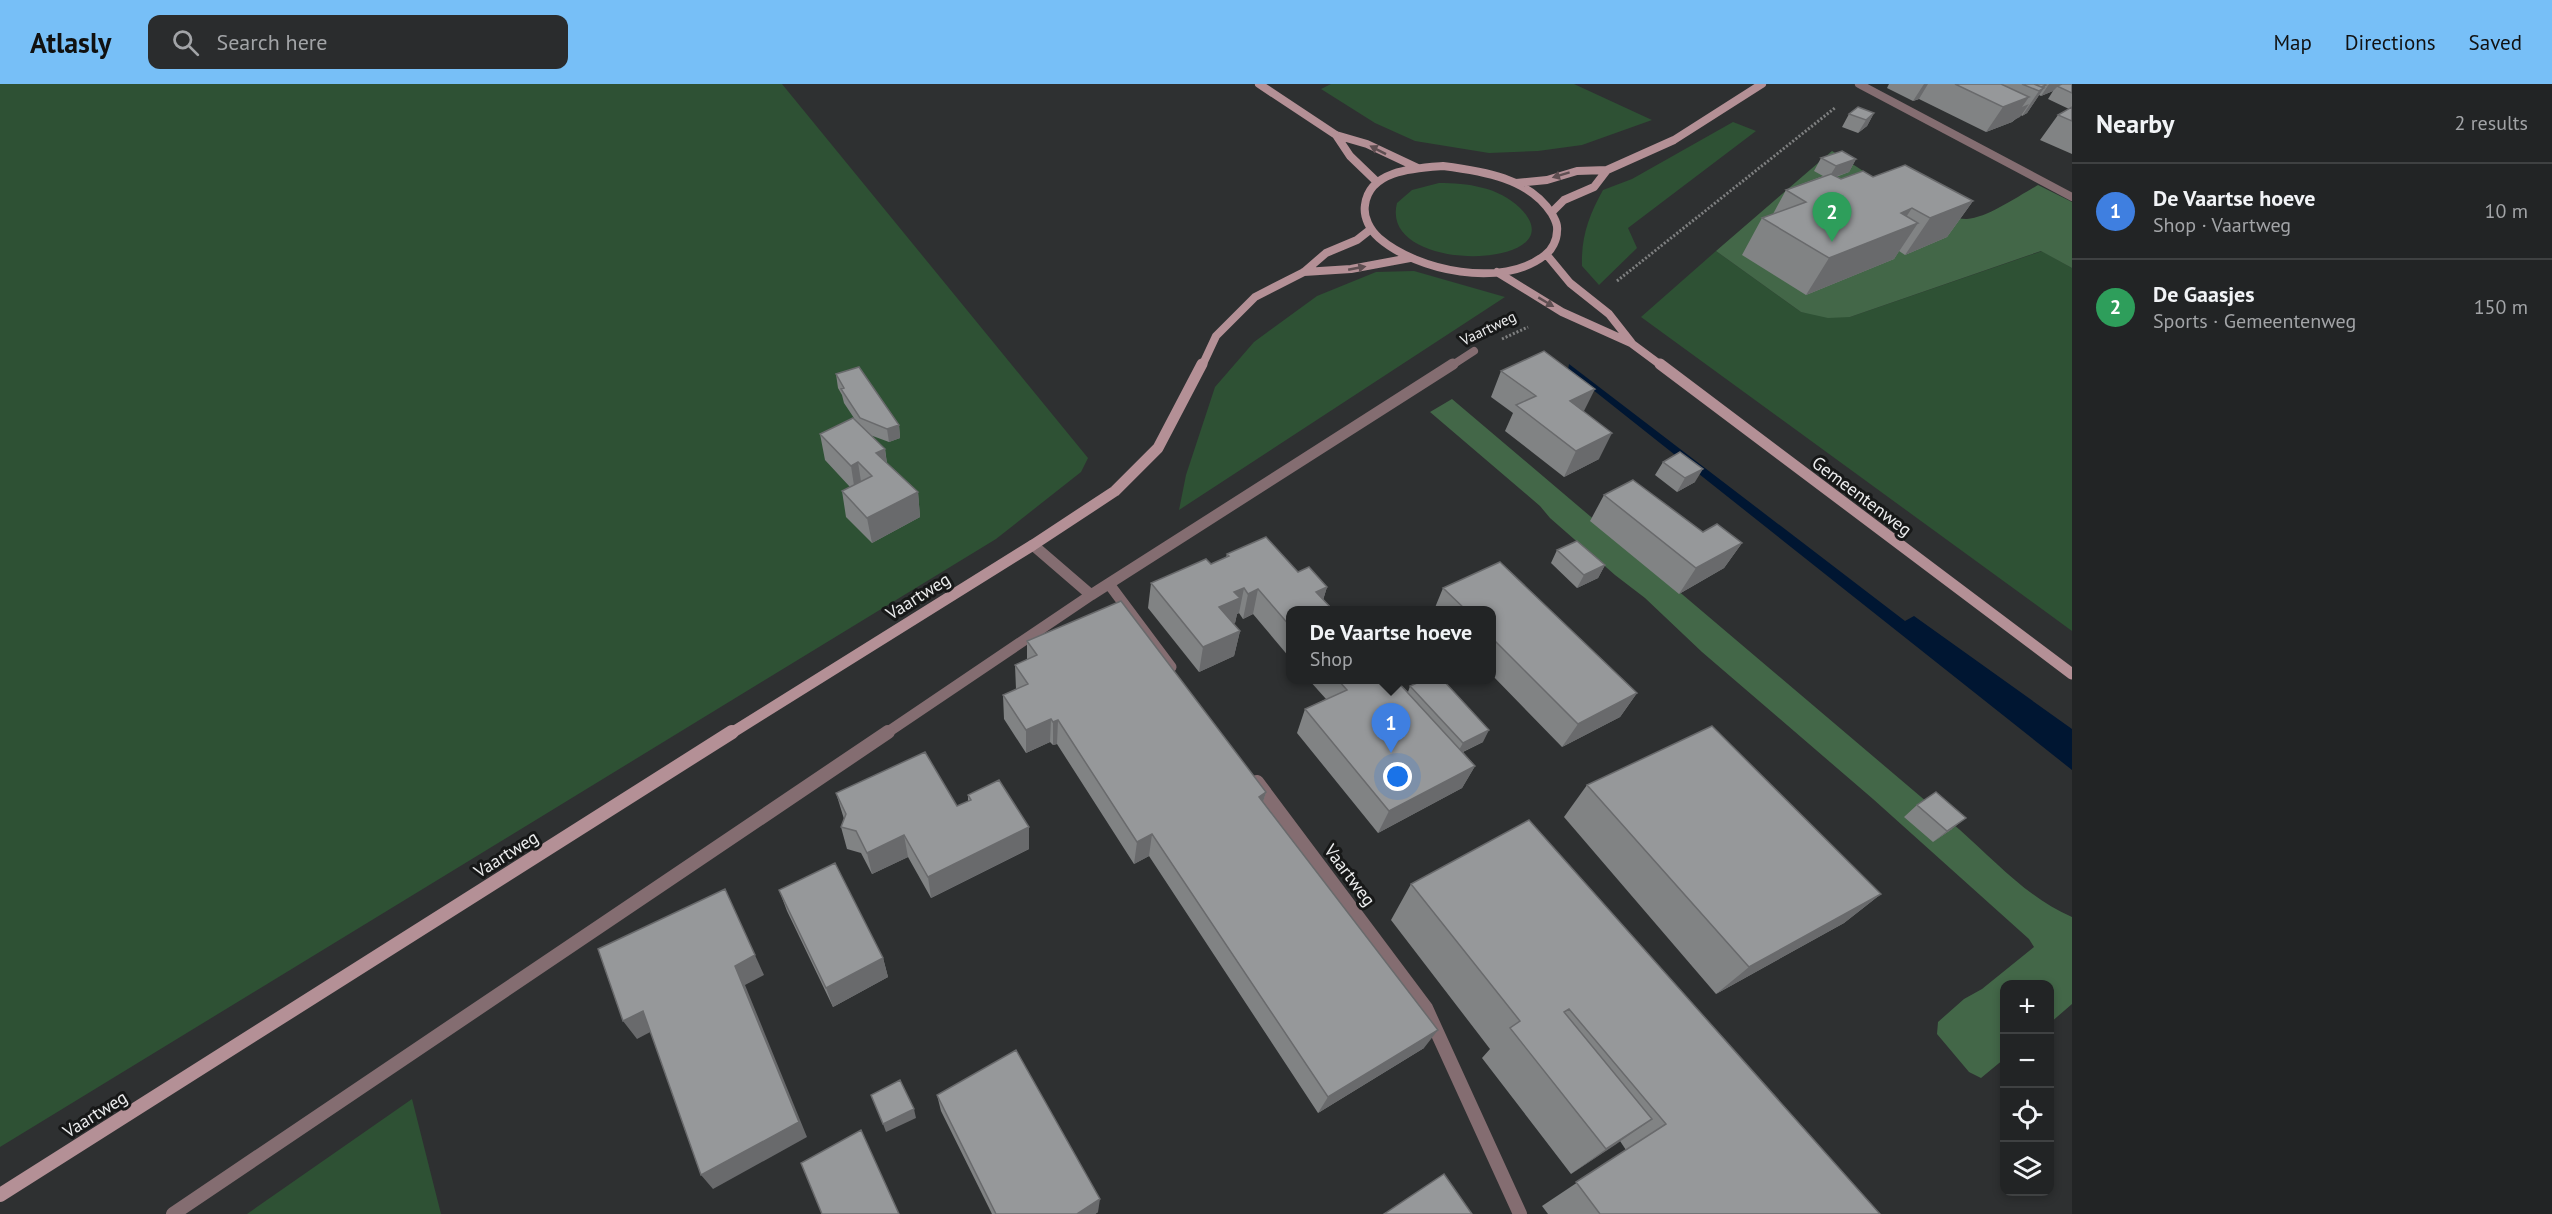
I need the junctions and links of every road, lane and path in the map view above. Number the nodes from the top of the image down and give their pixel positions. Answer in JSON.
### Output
{"nodes":[{"id":1,"x":1259,"y":84,"type":"edge"},
{"id":2,"x":1762,"y":84,"type":"edge"},
{"id":3,"x":1863,"y":85,"type":"edge"},
{"id":4,"x":1336,"y":135,"type":"junction"},
{"id":5,"x":1419,"y":168,"type":"junction"},
{"id":6,"x":1607,"y":170,"type":"junction"},
{"id":7,"x":1377,"y":182,"type":"junction"},
{"id":8,"x":1516,"y":183,"type":"junction"},
{"id":9,"x":2072,"y":197,"type":"edge"},
{"id":10,"x":1551,"y":212,"type":"junction"},
{"id":11,"x":1371,"y":229,"type":"junction"},
{"id":12,"x":1546,"y":254,"type":"junction"},
{"id":13,"x":1410,"y":258,"type":"junction"},
{"id":14,"x":1304,"y":272,"type":"junction"},
{"id":15,"x":1497,"y":272,"type":"junction"},
{"id":16,"x":1590,"y":299,"type":"junction"},
{"id":17,"x":1562,"y":312,"type":"junction"},
{"id":18,"x":1631,"y":343,"type":"junction"},
{"id":19,"x":1474,"y":351,"type":"joint"},
{"id":20,"x":1033,"y":545,"type":"junction"},
{"id":21,"x":1108,"y":584,"type":"junction"},
{"id":22,"x":1091,"y":595,"type":"junction"},
{"id":23,"x":2072,"y":674,"type":"edge"},
{"id":24,"x":1179,"y":678,"type":"edge"},
{"id":25,"x":1250,"y":772,"type":"edge"},
{"id":26,"x":0,"y":1196,"type":"edge"},
{"id":27,"x":173,"y":1214,"type":"edge"},
{"id":28,"x":1520,"y":1214,"type":"edge"}],
"edges":[{"from":1,"to":4,"type":"street"},
{"from":2,"to":6,"type":"street"},
{"from":3,"to":9,"type":"street"},
{"from":3,"to":16,"type":"path"},
{"from":5,"to":4,"type":"street","one_way":true},
{"from":4,"to":7,"type":"street"},
{"from":5,"to":7,"type":"street"},
{"from":5,"to":8,"type":"street"},
{"from":6,"to":8,"type":"street","one_way":true},
{"from":6,"to":10,"type":"street"},
{"from":7,"to":11,"type":"street"},
{"from":8,"to":10,"type":"street"},
{"from":10,"to":12,"type":"street"},
{"from":11,"to":13,"type":"street"},
{"from":11,"to":14,"type":"street","name":"Vaartweg"},
{"from":12,"to":15,"type":"street"},
{"from":12,"to":16,"type":"street","name":"Gemeentenweg"},
{"from":14,"to":13,"type":"street","name":"Vaartweg","one_way":true},
{"from":13,"to":15,"type":"street"},
{"from":14,"to":20,"type":"street","name":"Vaartweg"},
{"from":15,"to":17,"type":"street","name":"Gemeentenweg","one_way":true},
{"from":16,"to":18,"type":"street","name":"Gemeentenweg"},
{"from":17,"to":18,"type":"street","name":"Gemeentenweg"},
{"from":17,"to":19,"type":"path","name":"Vaartweg"},
{"from":18,"to":23,"type":"street","name":"Gemeentenweg"},
{"from":19,"to":21,"type":"street","name":"Vaartweg"},
{"from":20,"to":22,"type":"street"},
{"from":20,"to":26,"type":"street","name":"Vaartweg"},
{"from":21,"to":22,"type":"street","name":"Vaartweg"},
{"from":21,"to":24,"type":"street"},
{"from":22,"to":27,"type":"street","name":"Vaartweg"},
{"from":25,"to":28,"type":"street","name":"Vaartweg"}]}
